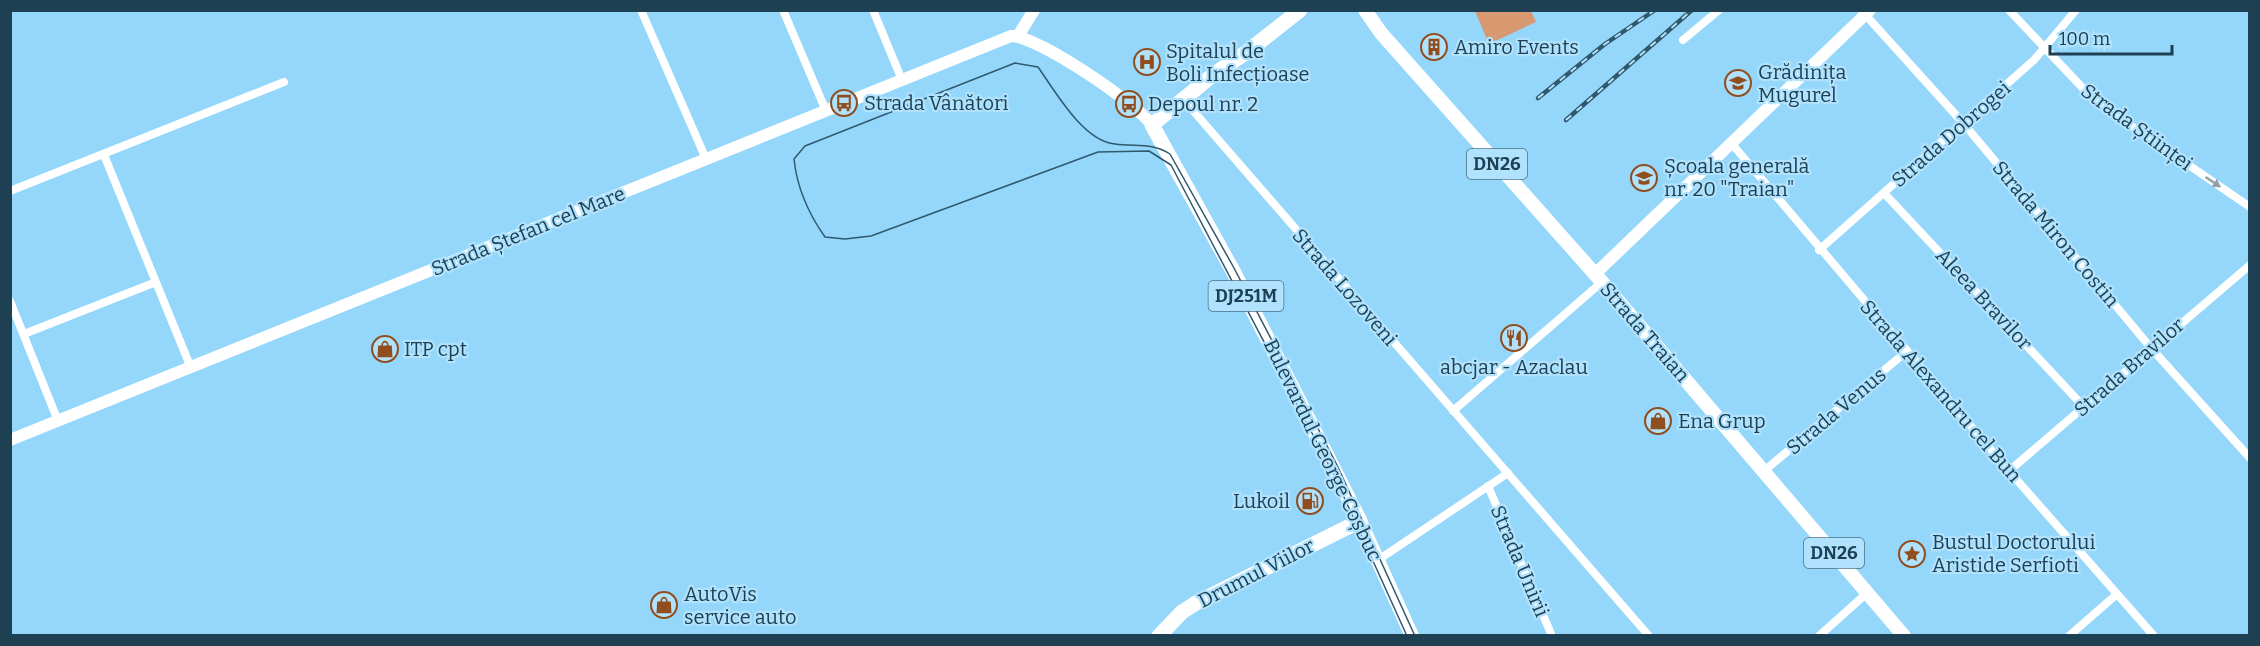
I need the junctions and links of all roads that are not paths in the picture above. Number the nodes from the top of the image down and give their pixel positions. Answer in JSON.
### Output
{"nodes":[{"id":1,"x":641,"y":10,"type":"edge"},
{"id":2,"x":783,"y":10,"type":"edge"},
{"id":3,"x":873,"y":10,"type":"edge"},
{"id":4,"x":1034,"y":10,"type":"edge"},
{"id":5,"x":1284,"y":10,"type":"edge"},
{"id":6,"x":1300,"y":10,"type":"edge"},
{"id":7,"x":1356,"y":10,"type":"edge"},
{"id":8,"x":1365,"y":10,"type":"edge"},
{"id":9,"x":1719,"y":10,"type":"edge"},
{"id":10,"x":2009,"y":10,"type":"edge"},
{"id":11,"x":2076,"y":10,"type":"edge"},
{"id":12,"x":1865,"y":12,"type":"edge"},
{"id":13,"x":1381,"y":33,"type":"junction"},
{"id":14,"x":1018,"y":36,"type":"junction"},
{"id":15,"x":1683,"y":40,"type":"dead end"},
{"id":16,"x":2045,"y":48,"type":"junction"},
{"id":17,"x":1214,"y":74,"type":"junction"},
{"id":18,"x":903,"y":80,"type":"junction"},
{"id":19,"x":284,"y":82,"type":"dead end"},
{"id":20,"x":1183,"y":99,"type":"junction"},
{"id":21,"x":826,"y":111,"type":"junction"},
{"id":22,"x":1964,"y":124,"type":"junction"},
{"id":23,"x":1152,"y":125,"type":"junction"},
{"id":24,"x":1731,"y":144,"type":"junction"},
{"id":25,"x":104,"y":155,"type":"junction"},
{"id":26,"x":706,"y":159,"type":"junction"},
{"id":27,"x":10,"y":191,"type":"edge"},
{"id":28,"x":1884,"y":193,"type":"junction"},
{"id":29,"x":2250,"y":207,"type":"edge"},
{"id":30,"x":1819,"y":250,"type":"junction"},
{"id":31,"x":2250,"y":265,"type":"edge"},
{"id":32,"x":1598,"y":278,"type":"junction"},
{"id":33,"x":156,"y":282,"type":"junction"},
{"id":34,"x":10,"y":301,"type":"edge"},
{"id":35,"x":24,"y":334,"type":"junction"},
{"id":36,"x":2151,"y":348,"type":"junction"},
{"id":37,"x":1907,"y":351,"type":"junction"},
{"id":38,"x":191,"y":368,"type":"junction"},
{"id":39,"x":2084,"y":406,"type":"junction"},
{"id":40,"x":1453,"y":411,"type":"junction"},
{"id":41,"x":58,"y":421,"type":"junction"},
{"id":42,"x":10,"y":440,"type":"edge"},
{"id":43,"x":2250,"y":458,"type":"edge"},
{"id":44,"x":1764,"y":471,"type":"junction"},
{"id":45,"x":2009,"y":471,"type":"junction"},
{"id":46,"x":1508,"y":473,"type":"junction"},
{"id":47,"x":1488,"y":486,"type":"junction"},
{"id":48,"x":1360,"y":521,"type":"junction"},
{"id":49,"x":1378,"y":560,"type":"junction"},
{"id":50,"x":1867,"y":593,"type":"junction"},
{"id":51,"x":2117,"y":594,"type":"junction"},
{"id":52,"x":1159,"y":636,"type":"edge"},
{"id":53,"x":1412,"y":636,"type":"edge"},
{"id":54,"x":1552,"y":636,"type":"edge"},
{"id":55,"x":1649,"y":636,"type":"edge"},
{"id":56,"x":1819,"y":636,"type":"edge"},
{"id":57,"x":1904,"y":636,"type":"edge"},
{"id":58,"x":2069,"y":636,"type":"edge"},
{"id":59,"x":2154,"y":636,"type":"edge"}],
"edges":[{"from":1,"to":26,"type":"street"},
{"from":2,"to":21,"type":"street"},
{"from":3,"to":18,"type":"street"},
{"from":4,"to":14,"type":"street"},
{"from":5,"to":17,"type":"highway"},
{"from":6,"to":17,"type":"highway"},
{"from":7,"to":13,"type":"main road","name":"Strada Traian","number":"DN26"},
{"from":8,"to":13,"type":"main road","name":"Strada Traian","number":"DN26"},
{"from":9,"to":15,"type":"street"},
{"from":10,"to":16,"type":"street","name":"Strada Științei"},
{"from":11,"to":16,"type":"street","name":"Strada Dobrogei"},
{"from":12,"to":22,"type":"street","name":"Strada Miron Costin"},
{"from":12,"to":24,"type":"street"},
{"from":13,"to":32,"type":"main road","name":"Strada Traian","number":"DN26"},
{"from":14,"to":18,"type":"street","name":"Strada Ștefan cel Mare"},
{"from":14,"to":23,"type":"street","name":"Bulevardul George Coșbuc"},
{"from":16,"to":22,"type":"street","name":"Strada Dobrogei"},
{"from":16,"to":29,"type":"street","name":"Strada Științei","one_way":true},
{"from":17,"to":20,"type":"highway"},
{"from":18,"to":21,"type":"street","name":"Strada Ștefan cel Mare"},
{"from":19,"to":25,"type":"street"},
{"from":20,"to":23,"type":"highway"},
{"from":20,"to":40,"type":"street","name":"Strada Lozoveni"},
{"from":21,"to":26,"type":"street","name":"Strada Ștefan cel Mare"},
{"from":22,"to":28,"type":"street","name":"Strada Dobrogei"},
{"from":22,"to":36,"type":"street","name":"Strada Miron Costin"},
{"from":23,"to":48,"type":"highway","name":"Bulevardul George Coșbuc","number":"DJ251M"},
{"from":24,"to":30,"type":"street","name":"Strada Alexandru cel Bun"},
{"from":24,"to":32,"type":"street"},
{"from":25,"to":27,"type":"street"},
{"from":25,"to":33,"type":"street"},
{"from":26,"to":38,"type":"street","name":"Strada Ștefan cel Mare"},
{"from":28,"to":30,"type":"street","name":"Strada Dobrogei"},
{"from":28,"to":39,"type":"street","name":"Aleea Bravilor"},
{"from":30,"to":37,"type":"street","name":"Strada Alexandru cel Bun"},
{"from":31,"to":36,"type":"street","name":"Strada Bravilor"},
{"from":32,"to":40,"type":"street"},
{"from":32,"to":44,"type":"main road","name":"Strada Traian","number":"DN26"},
{"from":33,"to":35,"type":"street"},
{"from":33,"to":38,"type":"street"},
{"from":34,"to":35,"type":"street"},
{"from":35,"to":41,"type":"street"},
{"from":36,"to":39,"type":"street","name":"Strada Bravilor"},
{"from":36,"to":43,"type":"street","name":"Strada Miron Costin"},
{"from":37,"to":44,"type":"street","name":"Strada Venus"},
{"from":37,"to":45,"type":"street","name":"Strada Alexandru cel Bun"},
{"from":38,"to":41,"type":"street","name":"Strada Ștefan cel Mare"},
{"from":39,"to":45,"type":"street","name":"Strada Bravilor"},
{"from":40,"to":46,"type":"street","name":"Strada Lozoveni"},
{"from":41,"to":42,"type":"street","name":"Strada Ștefan cel Mare"},
{"from":44,"to":50,"type":"main road","name":"Strada Traian","number":"DN26"},
{"from":45,"to":51,"type":"street","name":"Strada Alexandru cel Bun"},
{"from":46,"to":47,"type":"street"},
{"from":46,"to":55,"type":"street","name":"Strada Lozoveni"},
{"from":47,"to":49,"type":"street"},
{"from":47,"to":54,"type":"street","name":"Strada Unirii"},
{"from":48,"to":49,"type":"main road","name":"Bulevardul George Coșbuc"},
{"from":48,"to":52,"type":"highway","name":"Drumul Viilor"},
{"from":49,"to":53,"type":"main road","name":"Bulevardul George Coșbuc"},
{"from":50,"to":56,"type":"street"},
{"from":50,"to":57,"type":"main road","name":"Strada Traian","number":"DN26"},
{"from":51,"to":58,"type":"street"},
{"from":51,"to":59,"type":"street","name":"Strada Alexandru cel Bun"}]}
